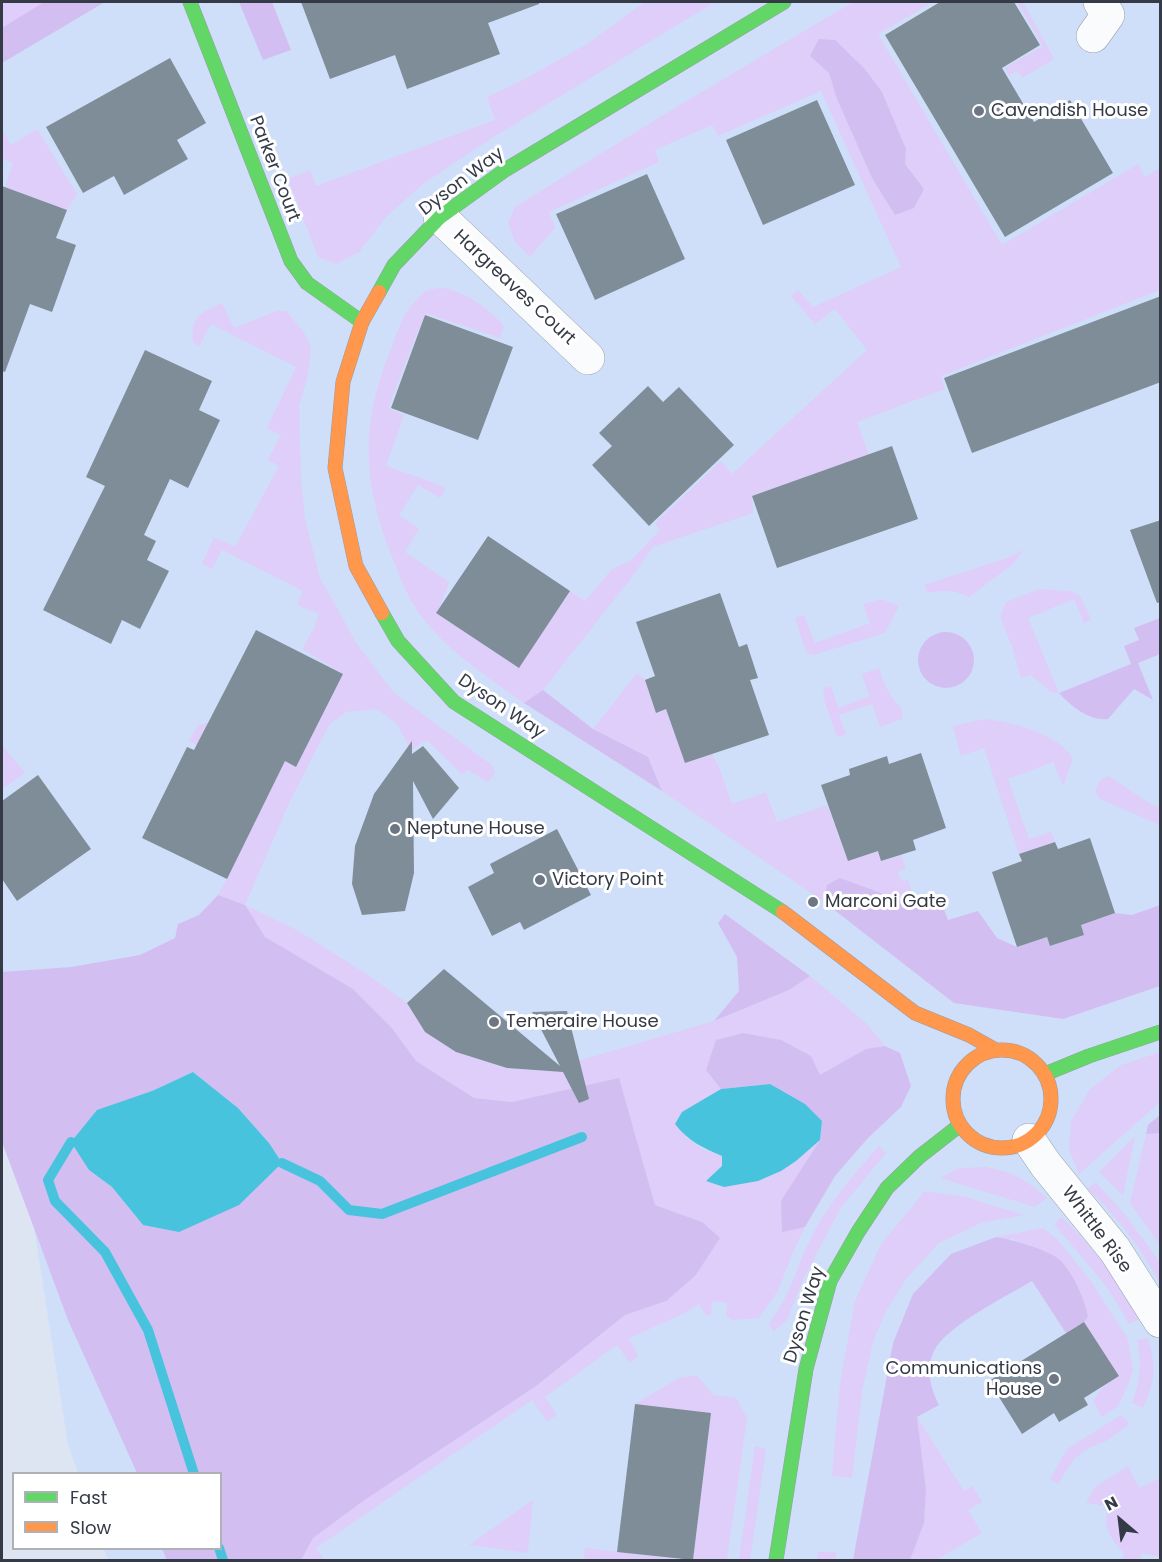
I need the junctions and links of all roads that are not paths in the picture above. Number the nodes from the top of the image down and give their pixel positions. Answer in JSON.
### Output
{"nodes":[{"id":1,"x":190,"y":2,"type":"edge"},
{"id":2,"x":784,"y":2,"type":"edge"},
{"id":3,"x":1101,"y":2,"type":"edge"},
{"id":4,"x":1093,"y":36,"type":"dead end"},
{"id":5,"x":440,"y":218,"type":"junction"},
{"id":6,"x":362,"y":322,"type":"junction"},
{"id":7,"x":588,"y":358,"type":"dead end"},
{"id":8,"x":1161,"y":1032,"type":"edge"},
{"id":9,"x":994,"y":1049,"type":"junction"},
{"id":10,"x":1045,"y":1074,"type":"junction"},
{"id":11,"x":960,"y":1125,"type":"junction"},
{"id":12,"x":1029,"y":1140,"type":"junction"},
{"id":13,"x":1161,"y":1321,"type":"edge"},
{"id":14,"x":776,"y":1560,"type":"edge"}],
"edges":[{"from":1,"to":6,"type":"street","name":"Parker Court"},
{"from":2,"to":5,"type":"street","name":"Dyson Way"},
{"from":3,"to":4,"type":"street"},
{"from":5,"to":6,"type":"street","name":"Dyson Way"},
{"from":5,"to":7,"type":"street","name":"Hargreaves Court"},
{"from":6,"to":9,"type":"street","name":"Dyson Way"},
{"from":8,"to":10,"type":"street"},
{"from":9,"to":10,"type":"street"},
{"from":9,"to":11,"type":"street"},
{"from":10,"to":12,"type":"street"},
{"from":11,"to":12,"type":"street"},
{"from":11,"to":14,"type":"street","name":"Dyson Way"},
{"from":12,"to":13,"type":"street","name":"Whittle Rise"}]}
